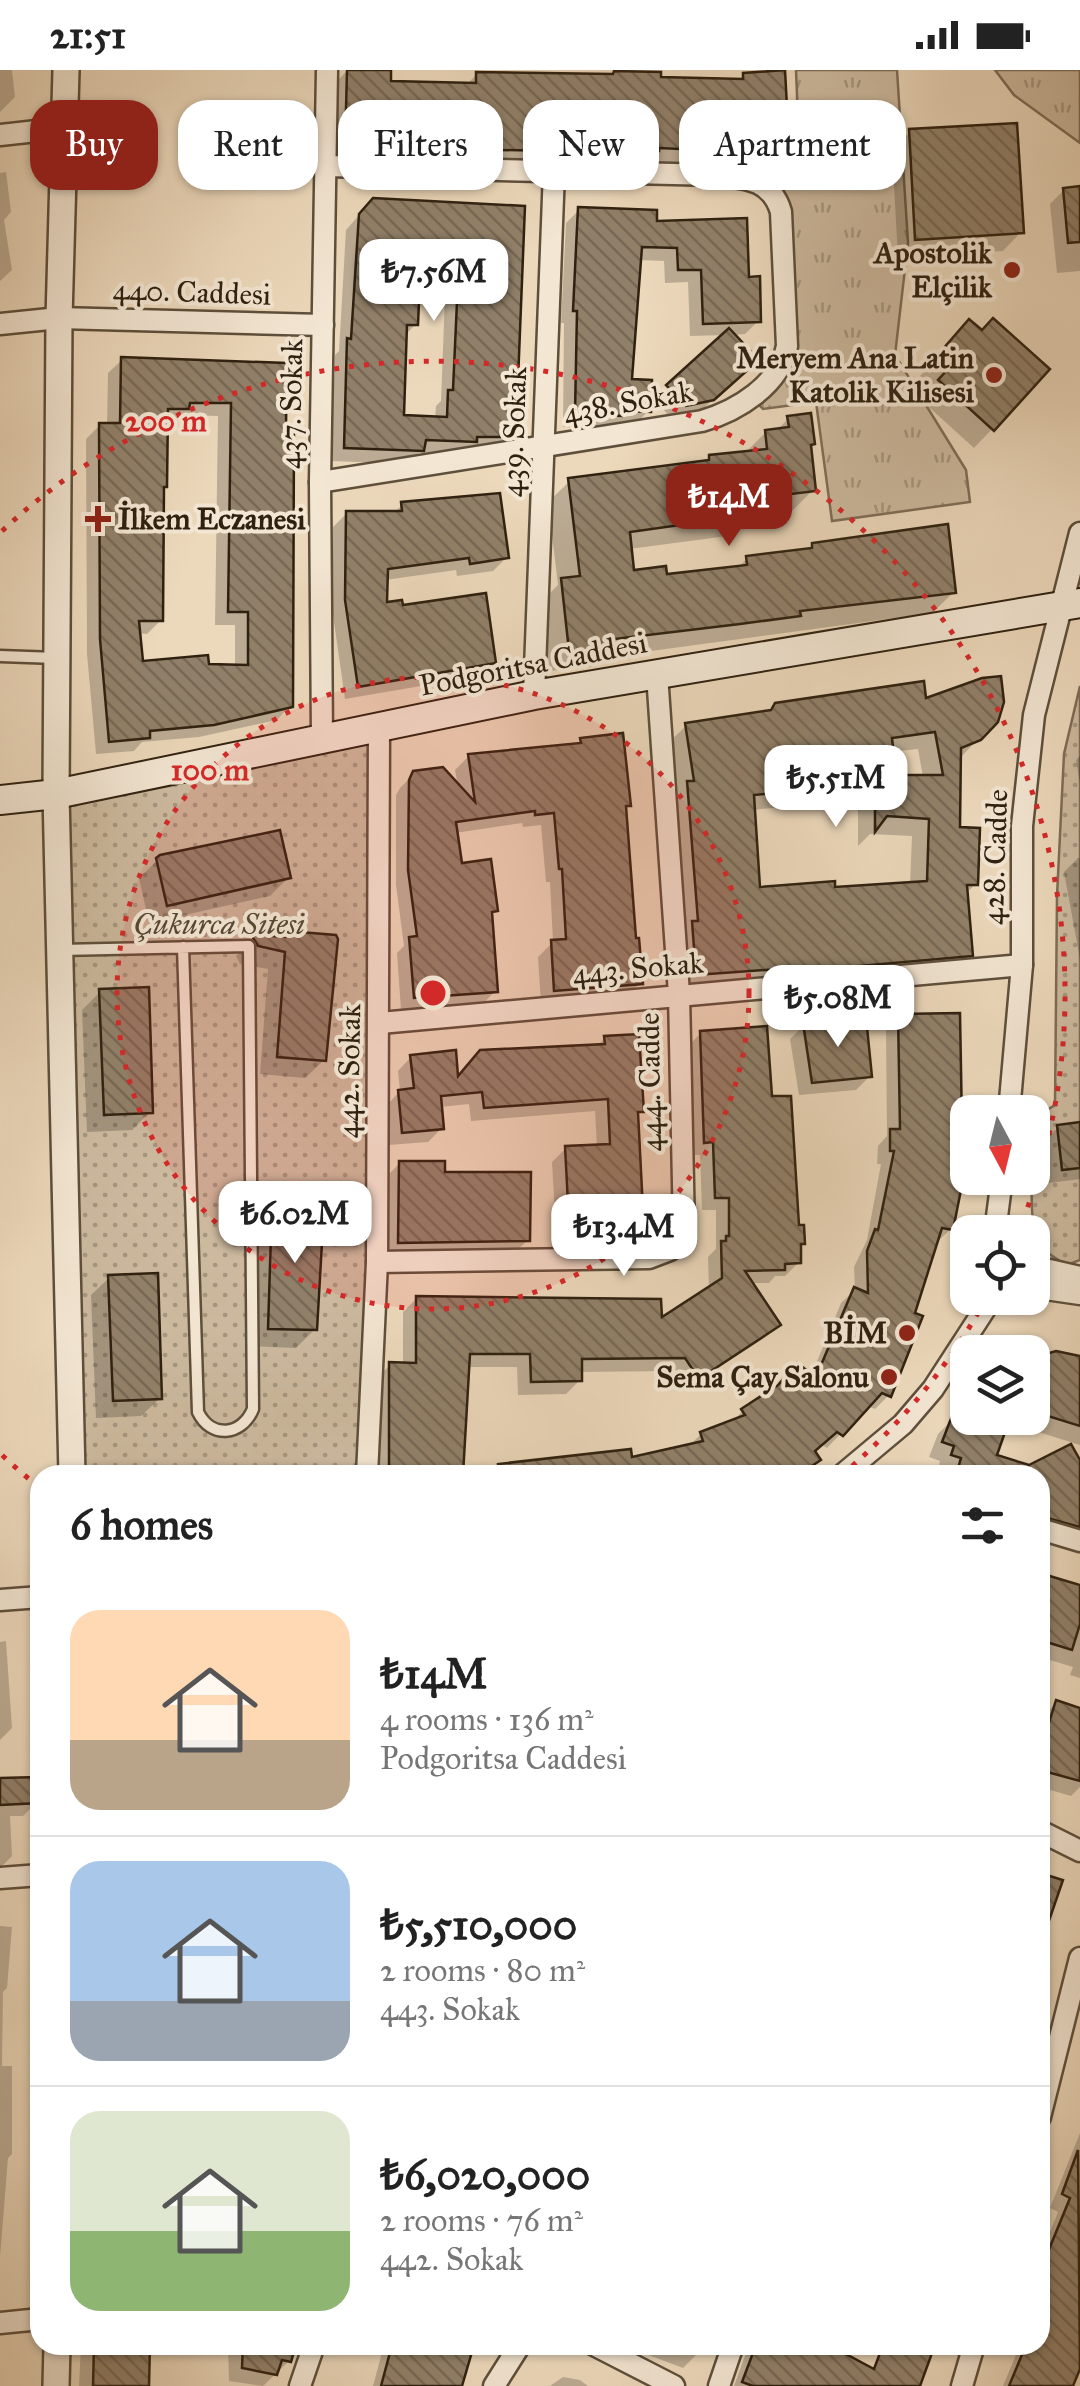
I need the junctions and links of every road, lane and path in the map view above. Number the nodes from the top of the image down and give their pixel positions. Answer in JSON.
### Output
{"nodes":[{"id":1,"x":66,"y":70,"type":"edge"},
{"id":2,"x":327,"y":70,"type":"edge"},
{"id":3,"x":65,"y":100,"type":"edge"},
{"id":4,"x":30,"y":131,"type":"edge"},
{"id":5,"x":0,"y":134,"type":"edge"},
{"id":6,"x":325,"y":166,"type":"junction"},
{"id":7,"x":523,"y":170,"type":"edge"},
{"id":8,"x":659,"y":174,"type":"edge"},
{"id":9,"x":62,"y":190,"type":"edge"},
{"id":10,"x":553,"y":190,"type":"edge"},
{"id":11,"x":59,"y":318,"type":"junction"},
{"id":12,"x":0,"y":324,"type":"edge"},
{"id":13,"x":323,"y":325,"type":"junction"},
{"id":14,"x":544,"y":447,"type":"junction"},
{"id":15,"x":320,"y":482,"type":"junction"},
{"id":16,"x":1080,"y":533,"type":"edge"},
{"id":17,"x":1070,"y":605,"type":"edge"},
{"id":18,"x":0,"y":656,"type":"edge"},
{"id":19,"x":57,"y":658,"type":"junction"},
{"id":20,"x":657,"y":674,"type":"junction"},
{"id":21,"x":534,"y":695,"type":"junction"},
{"id":22,"x":379,"y":727,"type":"junction"},
{"id":23,"x":322,"y":738,"type":"junction"},
{"id":24,"x":56,"y":794,"type":"junction"},
{"id":25,"x":0,"y":800,"type":"edge"},
{"id":26,"x":183,"y":948,"type":"junction"},
{"id":27,"x":59,"y":950,"type":"junction"},
{"id":28,"x":1022,"y":966,"type":"junction"},
{"id":29,"x":678,"y":994,"type":"junction"},
{"id":30,"x":380,"y":1023,"type":"junction"},
{"id":31,"x":1011,"y":1095,"type":"edge"},
{"id":32,"x":377,"y":1262,"type":"junction"},
{"id":33,"x":1050,"y":1270,"type":"edge"},
{"id":34,"x":1080,"y":1277,"type":"edge"},
{"id":35,"x":1050,"y":1290,"type":"edge"},
{"id":36,"x":1080,"y":1294,"type":"edge"},
{"id":37,"x":968,"y":1315,"type":"edge"},
{"id":38,"x":981,"y":1315,"type":"edge"},
{"id":39,"x":934,"y":1389,"type":"junction"},
{"id":40,"x":72,"y":1465,"type":"edge"},
{"id":41,"x":367,"y":1465,"type":"edge"},
{"id":42,"x":857,"y":1465,"type":"edge"},
{"id":43,"x":1050,"y":1531,"type":"edge"},
{"id":44,"x":1080,"y":1541,"type":"edge"},
{"id":45,"x":30,"y":1598,"type":"edge"},
{"id":46,"x":0,"y":1600,"type":"edge"},
{"id":47,"x":1050,"y":1836,"type":"edge"},
{"id":48,"x":1080,"y":1851,"type":"edge"},
{"id":49,"x":30,"y":1875,"type":"edge"},
{"id":50,"x":0,"y":1878,"type":"edge"},
{"id":51,"x":1080,"y":1958,"type":"edge"},
{"id":52,"x":1050,"y":2072,"type":"edge"},
{"id":53,"x":30,"y":2320,"type":"edge"},
{"id":54,"x":0,"y":2323,"type":"edge"},
{"id":55,"x":58,"y":2355,"type":"edge"},
{"id":56,"x":311,"y":2355,"type":"edge"},
{"id":57,"x":514,"y":2355,"type":"edge"},
{"id":58,"x":614,"y":2355,"type":"edge"},
{"id":59,"x":730,"y":2355,"type":"edge"},
{"id":60,"x":971,"y":2355,"type":"edge"},
{"id":61,"x":56,"y":2386,"type":"edge"},
{"id":62,"x":300,"y":2386,"type":"edge"},
{"id":63,"x":494,"y":2386,"type":"edge"},
{"id":64,"x":674,"y":2386,"type":"edge"},
{"id":65,"x":719,"y":2386,"type":"edge"},
{"id":66,"x":962,"y":2386,"type":"edge"}],
"edges":[{"from":1,"to":3,"type":"street"},
{"from":2,"to":6,"type":"street","name":"437. Sokak"},
{"from":4,"to":5,"type":"street"},
{"from":6,"to":7,"type":"street","name":"438. Sokak"},
{"from":6,"to":13,"type":"street","name":"437. Sokak"},
{"from":8,"to":14,"type":"street","name":"438. Sokak"},
{"from":9,"to":11,"type":"street"},
{"from":10,"to":14,"type":"street","name":"439. Sokak"},
{"from":11,"to":12,"type":"street","name":"440. Caddesi"},
{"from":11,"to":13,"type":"street","name":"440. Caddesi"},
{"from":11,"to":19,"type":"street"},
{"from":13,"to":15,"type":"street","name":"437. Sokak"},
{"from":14,"to":15,"type":"street","name":"438. Sokak"},
{"from":14,"to":21,"type":"street","name":"439. Sokak"},
{"from":15,"to":23,"type":"street","name":"437. Sokak"},
{"from":16,"to":17,"type":"street","name":"428. Cadde"},
{"from":17,"to":20,"type":"main road","name":"Podgoritsa Caddesi"},
{"from":17,"to":28,"type":"street","name":"428. Cadde"},
{"from":18,"to":19,"type":"lane"},
{"from":19,"to":24,"type":"street"},
{"from":20,"to":21,"type":"main road","name":"Podgoritsa Caddesi"},
{"from":20,"to":29,"type":"street","name":"444. Cadde"},
{"from":21,"to":22,"type":"main road","name":"Podgoritsa Caddesi"},
{"from":22,"to":23,"type":"main road","name":"Podgoritsa Caddesi"},
{"from":22,"to":30,"type":"street","name":"442. Sokak"},
{"from":23,"to":24,"type":"main road","name":"Podgoritsa Caddesi"},
{"from":24,"to":25,"type":"main road","name":"Podgoritsa Caddesi"},
{"from":24,"to":27,"type":"street"},
{"from":26,"to":26,"type":"lane"},
{"from":26,"to":27,"type":"lane"},
{"from":27,"to":40,"type":"street"},
{"from":28,"to":29,"type":"street","name":"443. Sokak"},
{"from":28,"to":31,"type":"street","name":"428. Cadde"},
{"from":29,"to":30,"type":"street","name":"443. Sokak"},
{"from":29,"to":32,"type":"street","name":"444. Cadde"},
{"from":30,"to":32,"type":"street","name":"442. Sokak"},
{"from":32,"to":41,"type":"street","name":"442. Sokak"},
{"from":33,"to":34,"type":"street"},
{"from":35,"to":36,"type":"street"},
{"from":37,"to":39,"type":"street"},
{"from":38,"to":39,"type":"street"},
{"from":39,"to":42,"type":"street"},
{"from":43,"to":44,"type":"street"},
{"from":45,"to":46,"type":"street"},
{"from":47,"to":48,"type":"street"},
{"from":49,"to":50,"type":"street"},
{"from":51,"to":52,"type":"street"},
{"from":53,"to":54,"type":"street"},
{"from":55,"to":61,"type":"street"},
{"from":56,"to":62,"type":"street"},
{"from":57,"to":63,"type":"street"},
{"from":58,"to":64,"type":"street"},
{"from":59,"to":65,"type":"street"},
{"from":60,"to":66,"type":"street"}]}
